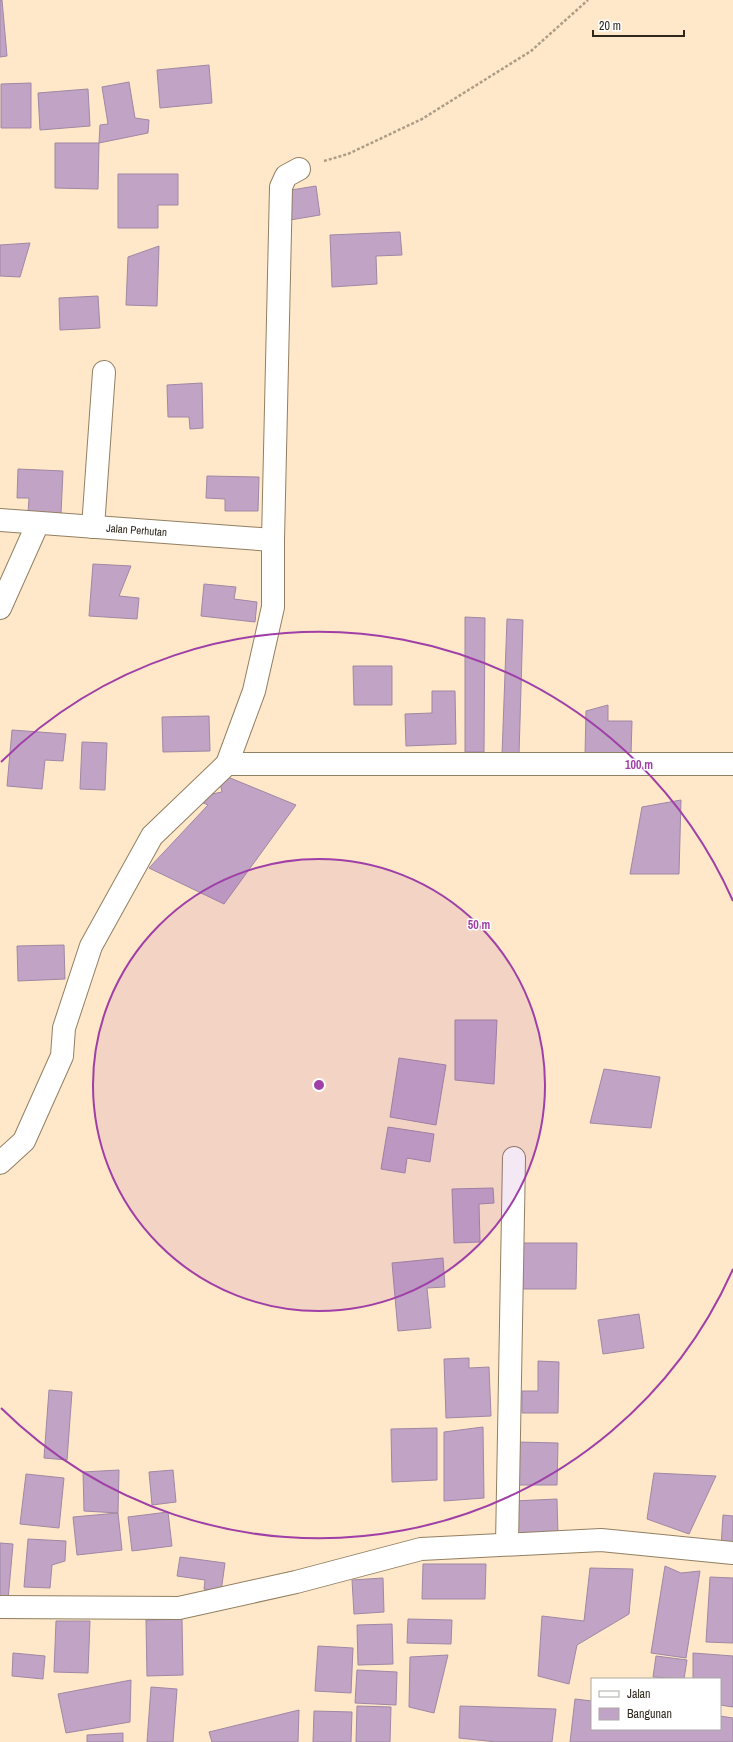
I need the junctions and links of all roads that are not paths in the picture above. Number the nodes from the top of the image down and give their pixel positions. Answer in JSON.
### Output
{"nodes":[{"id":1,"x":299,"y":169,"type":"road end"},
{"id":2,"x":104,"y":372,"type":"dead end"},
{"id":3,"x":0,"y":520,"type":"edge"},
{"id":4,"x":38,"y":523,"type":"junction"},
{"id":5,"x":93,"y":527,"type":"junction"},
{"id":6,"x":273,"y":540,"type":"junction"},
{"id":7,"x":0,"y":608,"type":"edge"},
{"id":8,"x":227,"y":764,"type":"junction"},
{"id":9,"x":733,"y":764,"type":"edge"},
{"id":10,"x":514,"y":1158,"type":"dead end"},
{"id":11,"x":0,"y":1163,"type":"edge"},
{"id":12,"x":507,"y":1544,"type":"junction"},
{"id":13,"x":733,"y":1553,"type":"edge"},
{"id":14,"x":0,"y":1608,"type":"edge"}],
"edges":[{"from":1,"to":6,"type":"street"},
{"from":2,"to":5,"type":"street"},
{"from":3,"to":4,"type":"street","name":"Jalan Perhutan"},
{"from":4,"to":5,"type":"street","name":"Jalan Perhutan"},
{"from":4,"to":7,"type":"street"},
{"from":5,"to":6,"type":"street","name":"Jalan Perhutan"},
{"from":6,"to":8,"type":"street"},
{"from":8,"to":9,"type":"street"},
{"from":8,"to":11,"type":"street"},
{"from":10,"to":12,"type":"street"},
{"from":12,"to":13,"type":"street"},
{"from":12,"to":14,"type":"street"}]}
